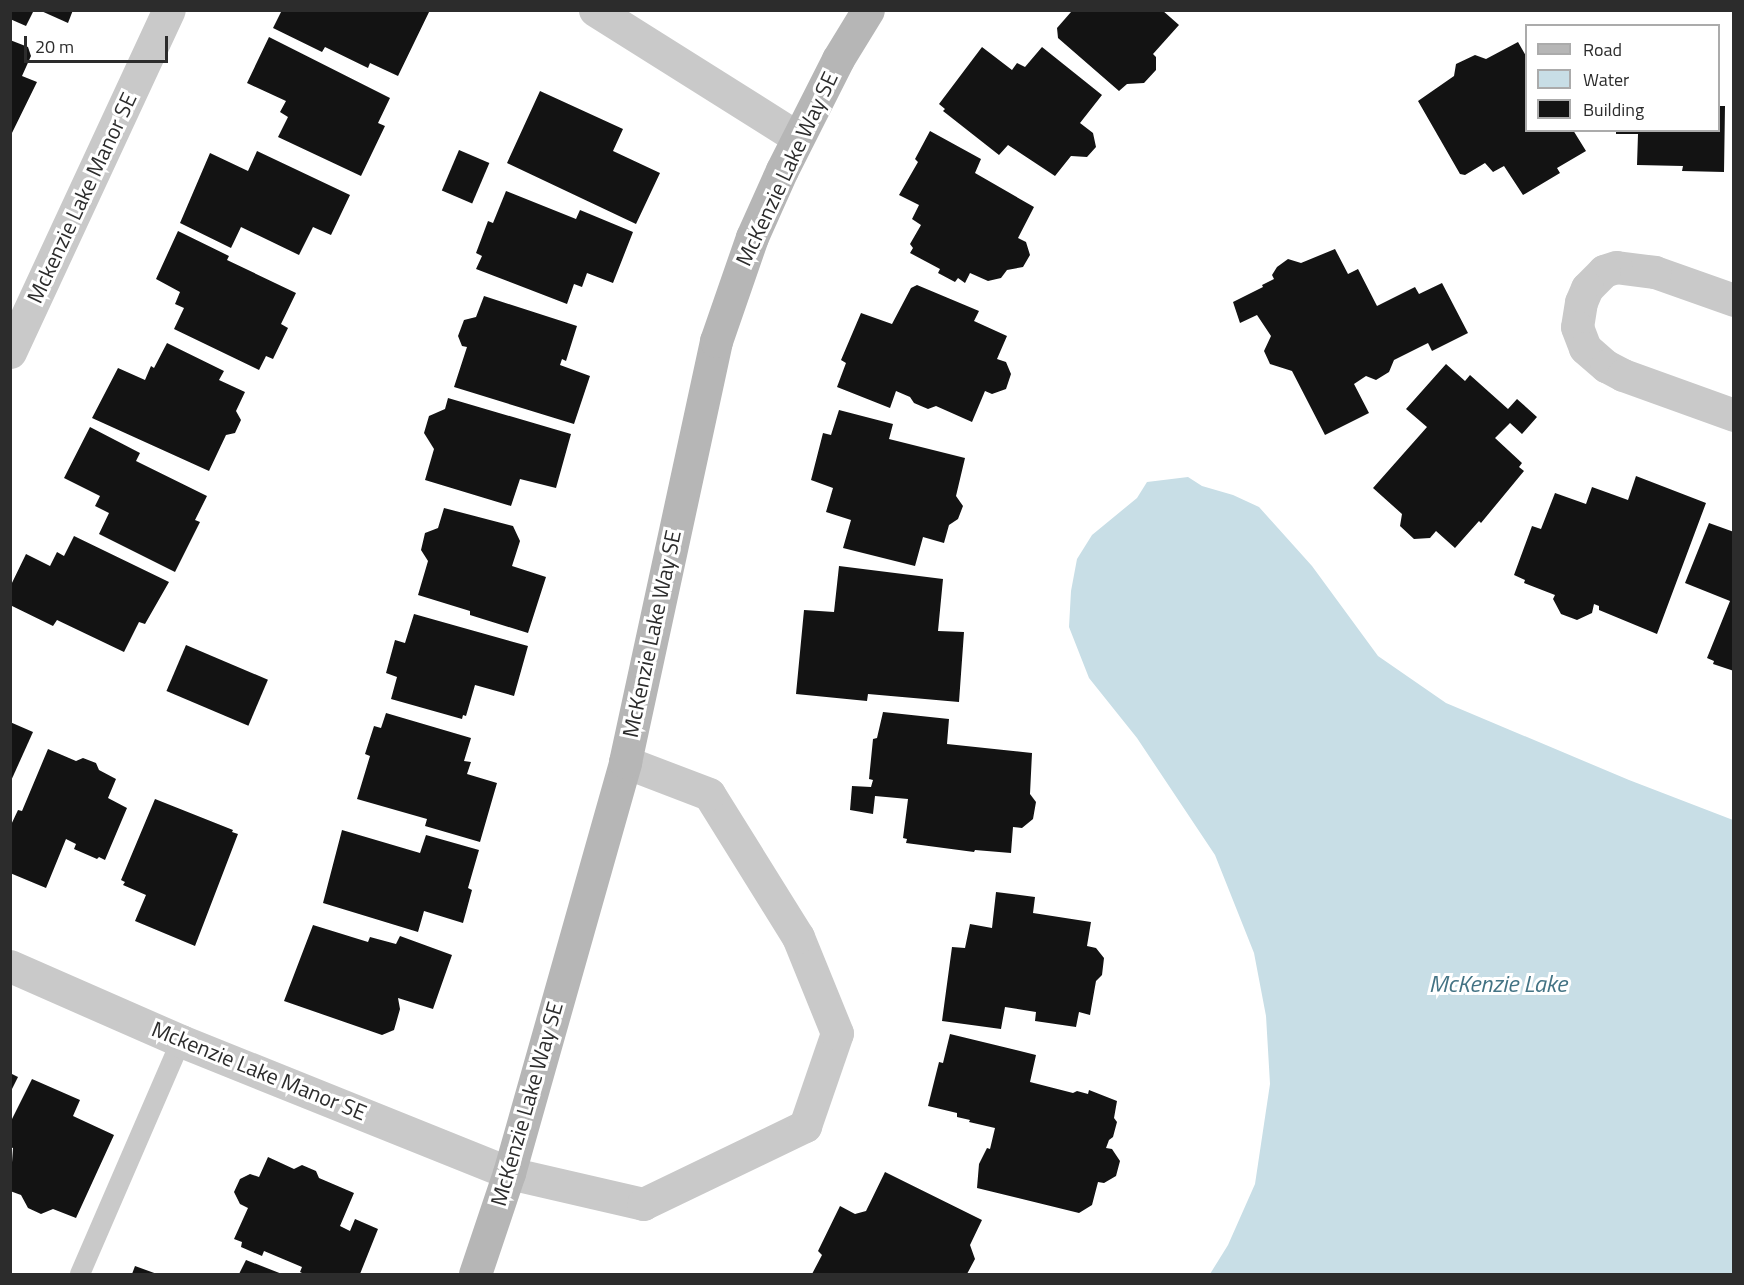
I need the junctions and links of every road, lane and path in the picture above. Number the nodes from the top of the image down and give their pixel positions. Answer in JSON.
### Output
{"nodes":[{"id":1,"x":169,"y":10,"type":"edge"},
{"id":2,"x":595,"y":10,"type":"edge"},
{"id":3,"x":868,"y":10,"type":"edge"},
{"id":4,"x":797,"y":137,"type":"junction"},
{"id":5,"x":1734,"y":300,"type":"edge"},
{"id":6,"x":10,"y":352,"type":"edge"},
{"id":7,"x":1734,"y":415,"type":"edge"},
{"id":8,"x":625,"y":762,"type":"junction"},
{"id":9,"x":10,"y":966,"type":"edge"},
{"id":10,"x":181,"y":1041,"type":"junction"},
{"id":11,"x":509,"y":1173,"type":"junction"},
{"id":12,"x":80,"y":1275,"type":"edge"},
{"id":13,"x":475,"y":1275,"type":"edge"}],
"edges":[{"from":1,"to":6,"type":"street","name":"Mckenzie Lake Manor SE"},
{"from":2,"to":4,"type":"street"},
{"from":3,"to":4,"type":"street","name":"McKenzie Lake Way SE"},
{"from":4,"to":8,"type":"street","name":"McKenzie Lake Way SE"},
{"from":5,"to":7,"type":"street"},
{"from":8,"to":11,"type":"street","name":"McKenzie Lake Way SE"},
{"from":8,"to":11,"type":"street","name":"Mckenzie Lake Manor SE"},
{"from":9,"to":10,"type":"street","name":"Mckenzie Lake Manor SE"},
{"from":10,"to":11,"type":"street","name":"Mckenzie Lake Manor SE"},
{"from":10,"to":12,"type":"lane"},
{"from":11,"to":13,"type":"street","name":"McKenzie Lake Way SE"}]}
